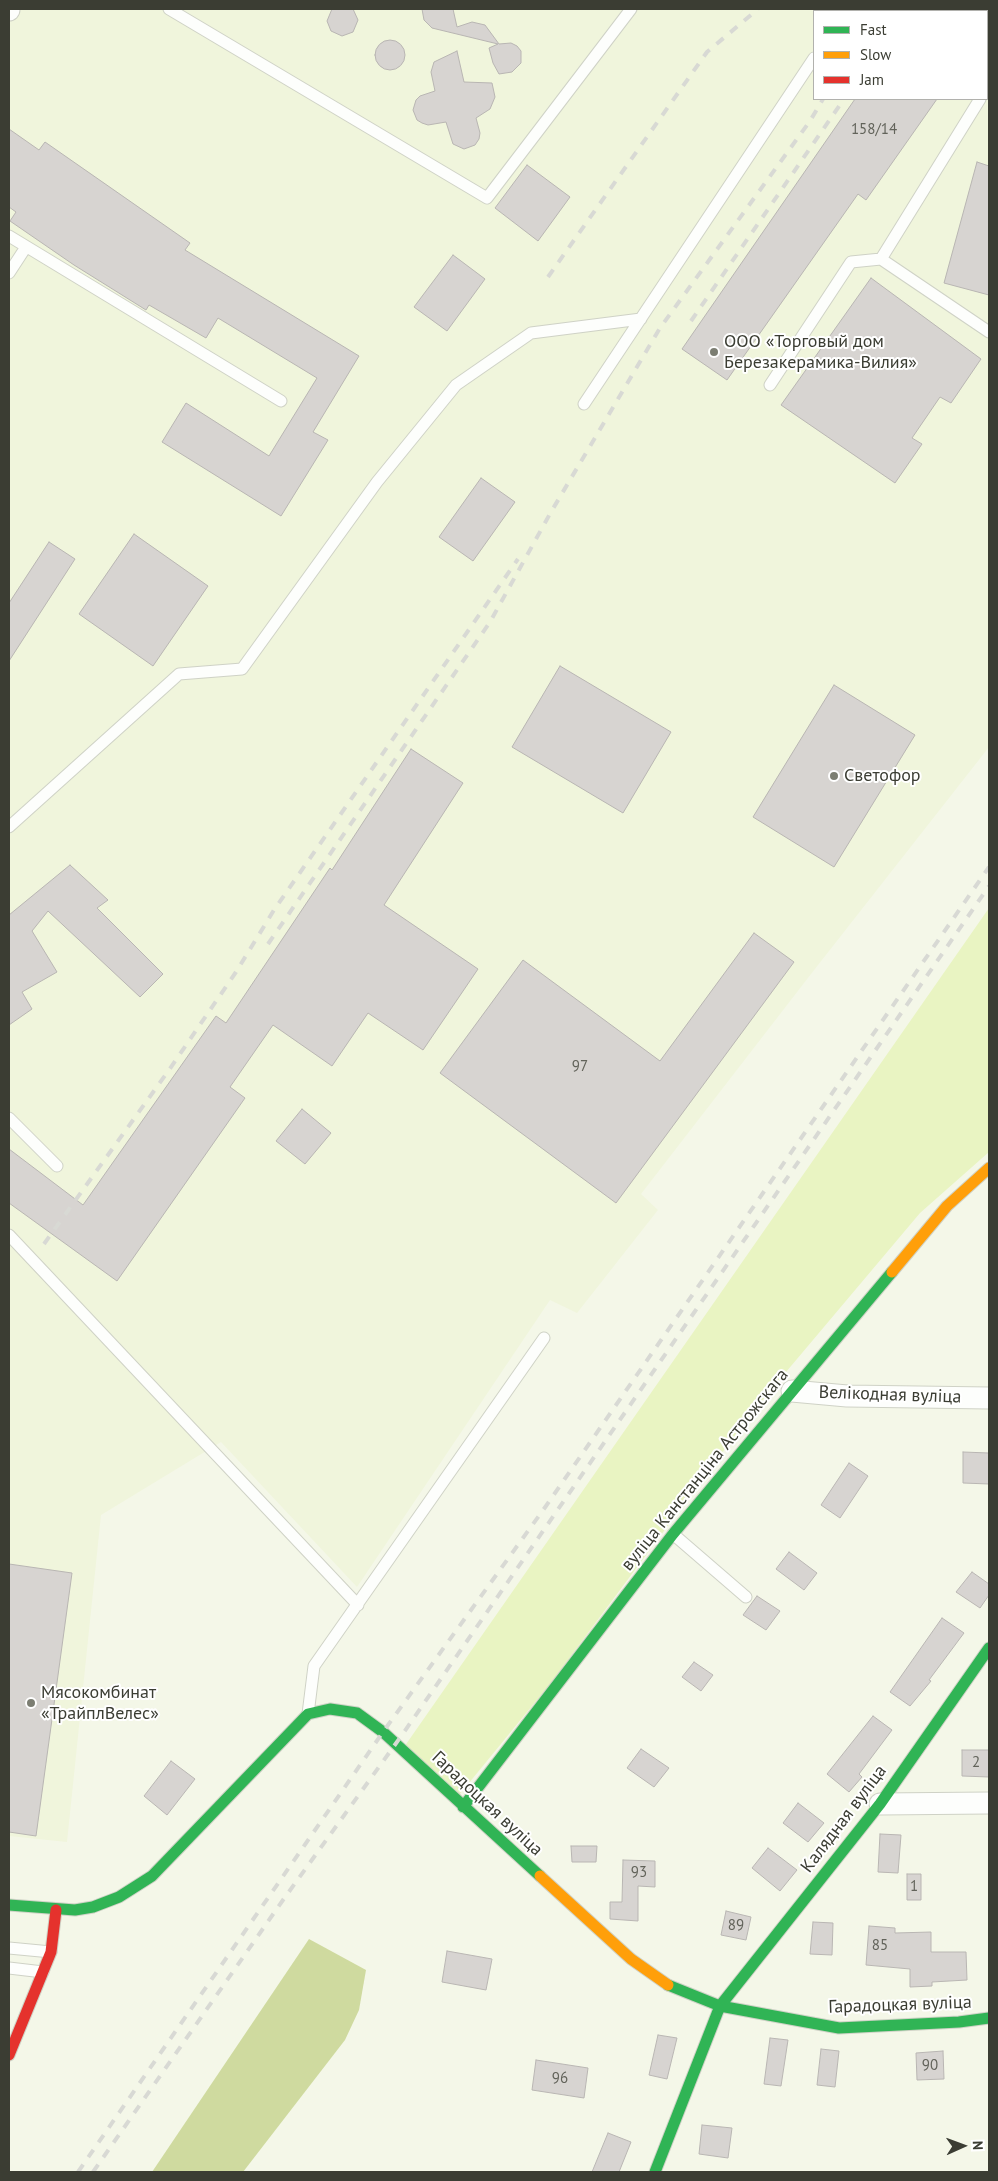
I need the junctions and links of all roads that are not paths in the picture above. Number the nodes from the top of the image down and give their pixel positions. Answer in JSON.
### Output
{"nodes":[{"id":1,"x":169,"y":9,"type":"edge"},
{"id":2,"x":631,"y":9,"type":"edge"},
{"id":3,"x":813,"y":60,"type":"edge"},
{"id":4,"x":979,"y":100,"type":"edge"},
{"id":5,"x":9,"y":236,"type":"edge"},
{"id":6,"x":26,"y":247,"type":"junction"},
{"id":7,"x":881,"y":259,"type":"junction"},
{"id":8,"x":9,"y":273,"type":"edge"},
{"id":9,"x":641,"y":319,"type":"junction"},
{"id":10,"x":989,"y":332,"type":"edge"},
{"id":11,"x":770,"y":385,"type":"dead end"},
{"id":12,"x":281,"y":401,"type":"dead end"},
{"id":13,"x":584,"y":404,"type":"dead end"},
{"id":14,"x":9,"y":827,"type":"edge"},
{"id":15,"x":9,"y":1118,"type":"edge"},
{"id":16,"x":57,"y":1166,"type":"dead end"},
{"id":17,"x":989,"y":1168,"type":"edge"},
{"id":18,"x":9,"y":1235,"type":"edge"},
{"id":19,"x":544,"y":1338,"type":"dead end"},
{"id":20,"x":792,"y":1391,"type":"junction"},
{"id":21,"x":989,"y":1398,"type":"edge"},
{"id":22,"x":673,"y":1534,"type":"junction"},
{"id":23,"x":746,"y":1597,"type":"dead end"},
{"id":24,"x":358,"y":1605,"type":"junction"},
{"id":25,"x":989,"y":1648,"type":"edge"},
{"id":26,"x":308,"y":1714,"type":"junction"},
{"id":27,"x":989,"y":1803,"type":"edge"},
{"id":28,"x":880,"y":1804,"type":"junction"},
{"id":29,"x":462,"y":1807,"type":"junction"},
{"id":30,"x":9,"y":1905,"type":"edge"},
{"id":31,"x":56,"y":1910,"type":"junction"},
{"id":32,"x":9,"y":1948,"type":"edge"},
{"id":33,"x":51,"y":1952,"type":"junction"},
{"id":34,"x":9,"y":1968,"type":"edge"},
{"id":35,"x":42,"y":1972,"type":"junction"},
{"id":36,"x":720,"y":2006,"type":"junction"},
{"id":37,"x":989,"y":2018,"type":"edge"},
{"id":38,"x":9,"y":2055,"type":"edge"},
{"id":39,"x":655,"y":2172,"type":"edge"}],
"edges":[{"from":1,"to":2,"type":"lane"},
{"from":3,"to":9,"type":"lane"},
{"from":4,"to":7,"type":"lane"},
{"from":5,"to":6,"type":"lane"},
{"from":6,"to":8,"type":"lane"},
{"from":6,"to":12,"type":"lane"},
{"from":7,"to":10,"type":"lane"},
{"from":7,"to":11,"type":"lane"},
{"from":9,"to":13,"type":"lane"},
{"from":9,"to":14,"type":"lane"},
{"from":15,"to":16,"type":"lane"},
{"from":17,"to":20,"type":"street","name":"вуліца Канстанціна Астрожскага"},
{"from":18,"to":24,"type":"lane"},
{"from":19,"to":24,"type":"lane"},
{"from":20,"to":21,"type":"street","name":"Велікодная вуліца"},
{"from":20,"to":22,"type":"street","name":"вуліца Канстанціна Астрожскага"},
{"from":22,"to":23,"type":"lane"},
{"from":22,"to":29,"type":"street","name":"вуліца Канстанціна Астрожскага"},
{"from":24,"to":26,"type":"lane"},
{"from":25,"to":28,"type":"street","name":"Калядная вуліца"},
{"from":26,"to":29,"type":"street","name":"Гарадоцкая вуліца"},
{"from":26,"to":31,"type":"street"},
{"from":27,"to":28,"type":"street"},
{"from":28,"to":36,"type":"street","name":"Калядная вуліца"},
{"from":29,"to":36,"type":"street","name":"Гарадоцкая вуліца"},
{"from":30,"to":31,"type":"street"},
{"from":31,"to":33,"type":"street"},
{"from":32,"to":33,"type":"lane"},
{"from":33,"to":35,"type":"street"},
{"from":34,"to":35,"type":"lane"},
{"from":35,"to":38,"type":"street"},
{"from":36,"to":37,"type":"street","name":"Гарадоцкая вуліца"},
{"from":36,"to":39,"type":"street","name":"Калядная вуліца"}]}
